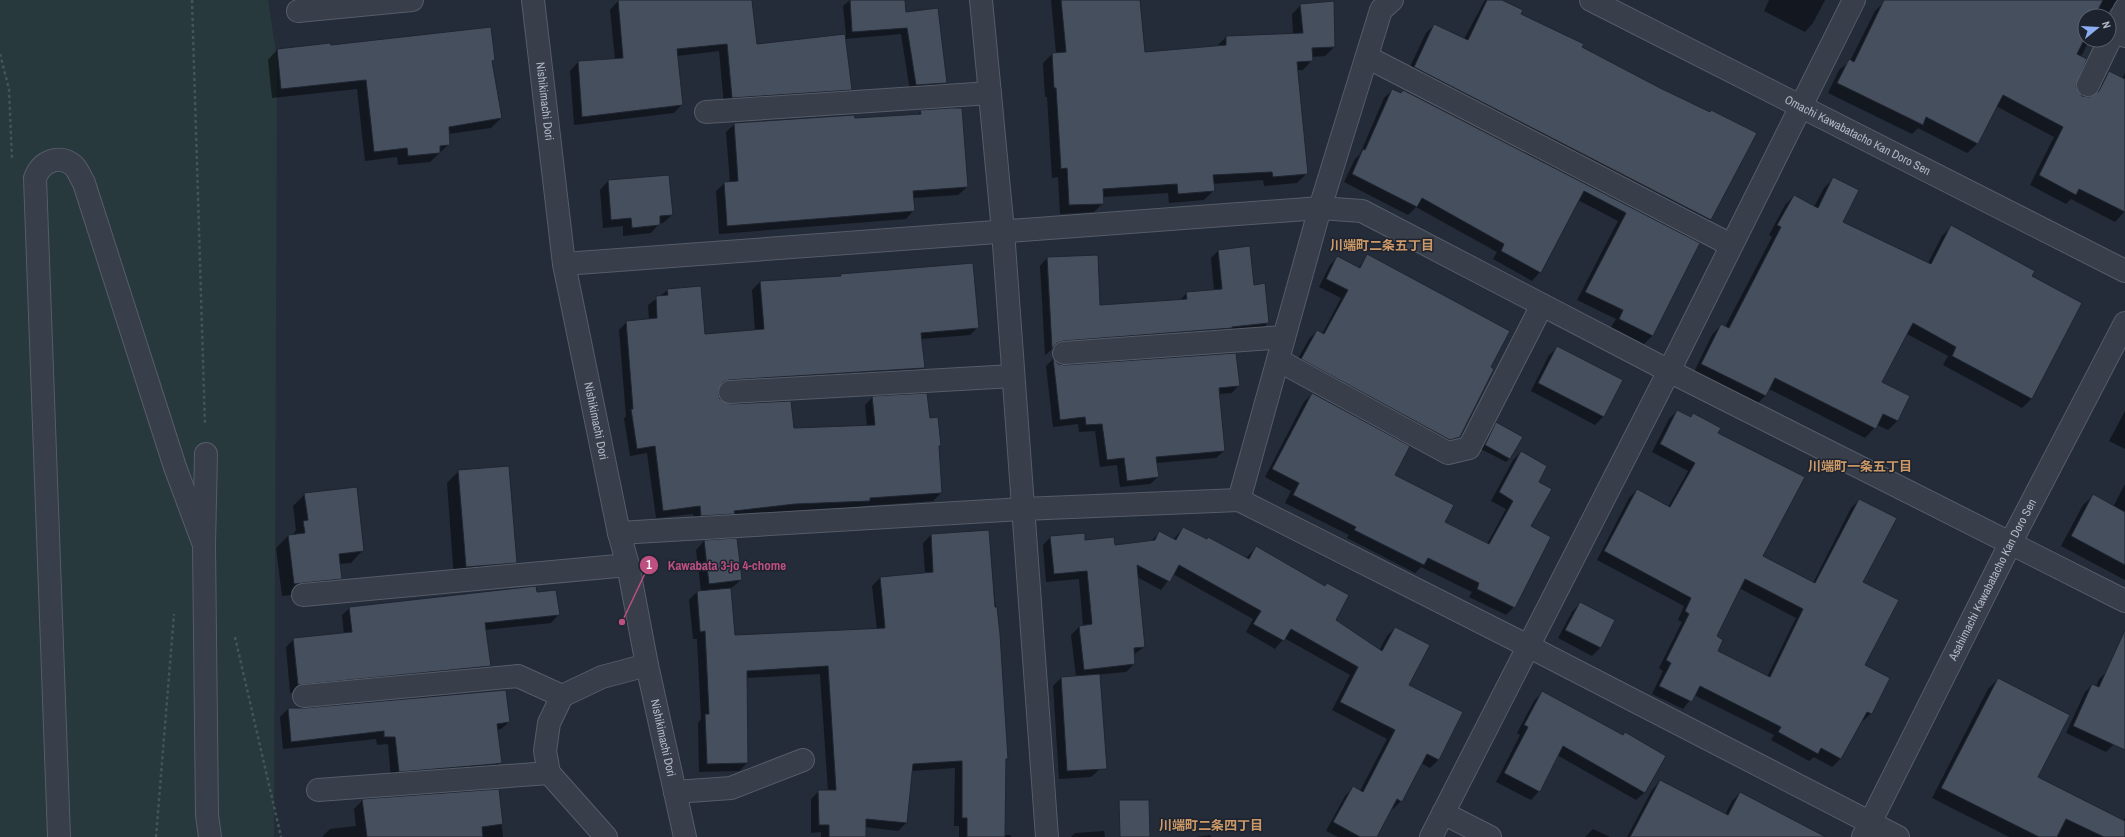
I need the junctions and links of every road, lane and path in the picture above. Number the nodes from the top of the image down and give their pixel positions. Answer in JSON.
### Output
{"nodes":[{"id":1,"x":192,"y":0,"type":"edge"},
{"id":2,"x":412,"y":0,"type":"edge"},
{"id":3,"x":533,"y":0,"type":"edge"},
{"id":4,"x":981,"y":0,"type":"edge"},
{"id":5,"x":1392,"y":0,"type":"edge"},
{"id":6,"x":1854,"y":0,"type":"edge"},
{"id":7,"x":1604,"y":3,"type":"edge"},
{"id":8,"x":2125,"y":8,"type":"edge"},
{"id":9,"x":298,"y":11,"type":"dead end"},
{"id":10,"x":2120,"y":33,"type":"edge"},
{"id":11,"x":1367,"y":57,"type":"junction"},
{"id":12,"x":2088,"y":85,"type":"dead end"},
{"id":13,"x":990,"y":93,"type":"junction"},
{"id":14,"x":1800,"y":105,"type":"junction"},
{"id":15,"x":706,"y":112,"type":"dead end"},
{"id":16,"x":1320,"y":208,"type":"junction"},
{"id":17,"x":1003,"y":231,"type":"junction"},
{"id":18,"x":1731,"y":245,"type":"junction"},
{"id":19,"x":564,"y":264,"type":"junction"},
{"id":20,"x":2125,"y":271,"type":"edge"},
{"id":21,"x":1542,"y":305,"type":"junction"},
{"id":22,"x":2125,"y":323,"type":"edge"},
{"id":23,"x":1284,"y":337,"type":"junction"},
{"id":24,"x":1064,"y":353,"type":"dead end"},
{"id":25,"x":1278,"y":360,"type":"junction"},
{"id":26,"x":1669,"y":371,"type":"junction"},
{"id":27,"x":1013,"y":376,"type":"junction"},
{"id":28,"x":730,"y":392,"type":"dead end"},
{"id":29,"x":206,"y":454,"type":"joint"},
{"id":30,"x":1240,"y":500,"type":"junction"},
{"id":31,"x":1023,"y":509,"type":"junction"},
{"id":32,"x":618,"y":533,"type":"junction"},
{"id":33,"x":2011,"y":542,"type":"junction"},
{"id":34,"x":204,"y":545,"type":"junction"},
{"id":35,"x":628,"y":565,"type":"junction"},
{"id":36,"x":303,"y":595,"type":"dead end"},
{"id":37,"x":2125,"y":601,"type":"edge"},
{"id":38,"x":175,"y":612,"type":"dead end"},
{"id":39,"x":233,"y":631,"type":"dead end"},
{"id":40,"x":1528,"y":646,"type":"junction"},
{"id":41,"x":647,"y":666,"type":"junction"},
{"id":42,"x":304,"y":696,"type":"dead end"},
{"id":43,"x":562,"y":696,"type":"junction"},
{"id":44,"x":803,"y":760,"type":"dead end"},
{"id":45,"x":549,"y":773,"type":"junction"},
{"id":46,"x":318,"y":790,"type":"dead end"},
{"id":47,"x":675,"y":792,"type":"junction"},
{"id":48,"x":1443,"y":813,"type":"junction"},
{"id":49,"x":1867,"y":830,"type":"edge"},
{"id":50,"x":59,"y":837,"type":"edge"},
{"id":51,"x":156,"y":837,"type":"edge"},
{"id":52,"x":210,"y":837,"type":"edge"},
{"id":53,"x":281,"y":837,"type":"edge"},
{"id":54,"x":606,"y":837,"type":"edge"},
{"id":55,"x":685,"y":837,"type":"edge"},
{"id":56,"x":1047,"y":837,"type":"edge"},
{"id":57,"x":1431,"y":837,"type":"edge"},
{"id":58,"x":1490,"y":837,"type":"edge"},
{"id":59,"x":1898,"y":837,"type":"edge"}],
"edges":[{"from":1,"to":29,"type":"path"},
{"from":2,"to":9,"type":"street"},
{"from":3,"to":19,"type":"street","name":"Nishikimachi Dori"},
{"from":4,"to":13,"type":"street"},
{"from":5,"to":11,"type":"street"},
{"from":6,"to":14,"type":"street"},
{"from":7,"to":14,"type":"street","name":"Omachi Kawabatacho Kan Doro Sen"},
{"from":8,"to":10,"type":"street"},
{"from":10,"to":12,"type":"street"},
{"from":11,"to":16,"type":"street"},
{"from":11,"to":18,"type":"street"},
{"from":13,"to":15,"type":"street"},
{"from":13,"to":17,"type":"street"},
{"from":14,"to":18,"type":"street"},
{"from":14,"to":20,"type":"street","name":"Omachi Kawabatacho Kan Doro Sen"},
{"from":16,"to":17,"type":"street"},
{"from":16,"to":21,"type":"street"},
{"from":16,"to":23,"type":"street"},
{"from":17,"to":19,"type":"street"},
{"from":17,"to":27,"type":"street"},
{"from":18,"to":26,"type":"street"},
{"from":19,"to":32,"type":"street","name":"Nishikimachi Dori"},
{"from":21,"to":25,"type":"street"},
{"from":21,"to":26,"type":"street"},
{"from":22,"to":33,"type":"street","name":"Asahimachi Kawabatacho Kan Doro Sen"},
{"from":23,"to":24,"type":"street"},
{"from":23,"to":25,"type":"street"},
{"from":25,"to":30,"type":"street"},
{"from":26,"to":33,"type":"street"},
{"from":26,"to":40,"type":"street"},
{"from":27,"to":28,"type":"street"},
{"from":27,"to":31,"type":"street"},
{"from":29,"to":34,"type":"street"},
{"from":30,"to":31,"type":"street"},
{"from":30,"to":40,"type":"street"},
{"from":31,"to":32,"type":"street"},
{"from":31,"to":56,"type":"street"},
{"from":32,"to":35,"type":"street","name":"Nishikimachi Dori"},
{"from":33,"to":37,"type":"street"},
{"from":33,"to":49,"type":"street","name":"Asahimachi Kawabatacho Kan Doro Sen"},
{"from":34,"to":50,"type":"street"},
{"from":34,"to":52,"type":"street"},
{"from":35,"to":36,"type":"street"},
{"from":35,"to":41,"type":"street","name":"Nishikimachi Dori"},
{"from":38,"to":51,"type":"path"},
{"from":39,"to":53,"type":"path"},
{"from":40,"to":48,"type":"street"},
{"from":40,"to":49,"type":"street"},
{"from":41,"to":43,"type":"street"},
{"from":41,"to":47,"type":"street","name":"Nishikimachi Dori"},
{"from":42,"to":43,"type":"street"},
{"from":43,"to":45,"type":"street"},
{"from":44,"to":47,"type":"street"},
{"from":45,"to":46,"type":"street"},
{"from":45,"to":54,"type":"street"},
{"from":47,"to":55,"type":"street","name":"Nishikimachi Dori"},
{"from":48,"to":57,"type":"street"},
{"from":48,"to":58,"type":"street"},
{"from":49,"to":59,"type":"street"}]}
